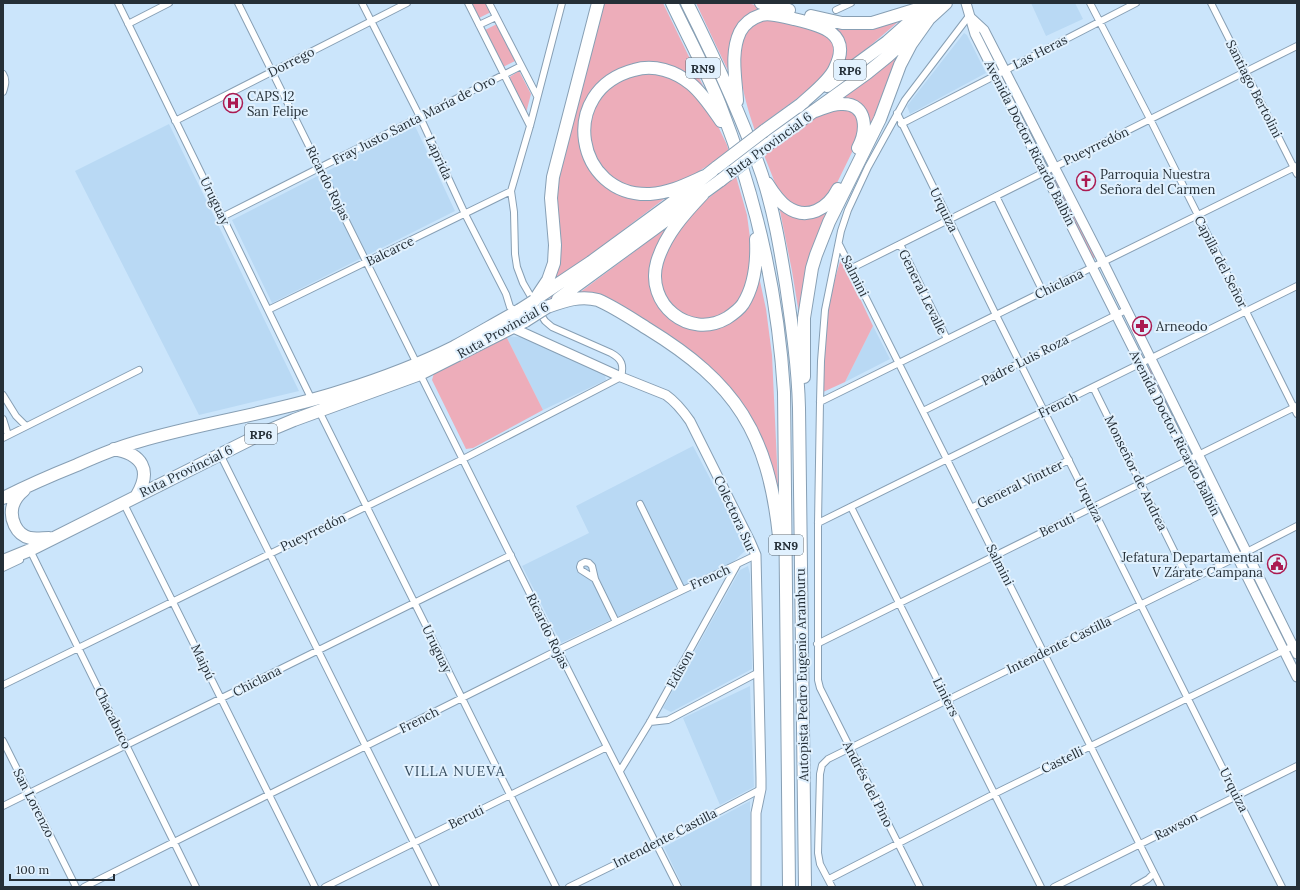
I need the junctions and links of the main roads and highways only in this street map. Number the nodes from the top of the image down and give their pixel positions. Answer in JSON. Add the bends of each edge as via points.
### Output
{"nodes":[{"id":1,"x":598,"y":3,"type":"edge"},
{"id":2,"x":672,"y":3,"type":"edge"},
{"id":3,"x":687,"y":3,"type":"edge"},
{"id":4,"x":761,"y":3,"type":"edge"},
{"id":5,"x":946,"y":3,"type":"edge"},
{"id":6,"x":966,"y":3,"type":"edge"},
{"id":7,"x":930,"y":4,"type":"edge"},
{"id":8,"x":969,"y":16,"type":"junction"},
{"id":9,"x":928,"y":20,"type":"junction"},
{"id":10,"x":798,"y":107,"type":"junction"},
{"id":11,"x":738,"y":110,"type":"junction"},
{"id":12,"x":815,"y":111,"type":"junction"},
{"id":13,"x":731,"y":135,"type":"junction"},
{"id":14,"x":705,"y":176,"type":"junction"},
{"id":15,"x":762,"y":176,"type":"junction"},
{"id":16,"x":703,"y":194,"type":"junction"},
{"id":17,"x":754,"y":206,"type":"junction"},
{"id":18,"x":549,"y":299,"type":"junction"},
{"id":19,"x":521,"y":314,"type":"junction"},
{"id":20,"x":513,"y":328,"type":"junction"},
{"id":21,"x":418,"y":369,"type":"junction"},
{"id":22,"x":799,"y":408,"type":"junction"},
{"id":23,"x":114,"y":449,"type":"junction"},
{"id":24,"x":29,"y":485,"type":"junction"},
{"id":25,"x":137,"y":495,"type":"junction"},
{"id":26,"x":3,"y":498,"type":"edge"},
{"id":27,"x":51,"y":538,"type":"junction"},
{"id":28,"x":3,"y":561,"type":"edge"},
{"id":29,"x":787,"y":621,"type":"junction"},
{"id":30,"x":1296,"y":648,"type":"edge"},
{"id":31,"x":1297,"y":677,"type":"edge"},
{"id":32,"x":756,"y":887,"type":"edge"},
{"id":33,"x":789,"y":887,"type":"edge"},
{"id":34,"x":805,"y":887,"type":"edge"}],
"edges":[{"from":1,"to":18,"type":"highway","via":[[553,177],[551,208],[555,254]]},
{"from":2,"to":13,"type":"highway","name":"Autopista Pedro Eugenio Aramburu","number":"RN9","via":[[711,85]]},
{"from":3,"to":11,"type":"highway","name":"Autopista Pedro Eugenio Aramburu","number":"RN9"},
{"from":4,"to":7,"type":"highway","via":[[829,20],[852,23],[878,21]]},
{"from":5,"to":9,"type":"highway","name":"Ruta Provincial 6","number":"RP6"},
{"from":6,"to":8,"type":"main road","name":"Avenida Doctor Ricardo Balbín"},
{"from":7,"to":10,"type":"highway","name":"Ruta Provincial 6","number":"RP6","via":[[869,56]]},
{"from":8,"to":30,"type":"main road","name":"Avenida Doctor Ricardo Balbín","via":[[984,30]]},
{"from":8,"to":31,"type":"main road","name":"Avenida Doctor Ricardo Balbín","via":[[975,34]]},
{"from":9,"to":12,"type":"highway","name":"Ruta Provincial 6","number":"RP6","via":[[872,69]]},
{"from":9,"to":22,"type":"highway","via":[[900,65],[880,119],[829,222],[816,255],[804,318],[805,372]]},
{"from":10,"to":11,"type":"highway","via":[[833,73],[840,56],[837,40],[830,31],[818,25],[766,14],[749,21],[740,32],[736,43],[734,57]]},
{"from":10,"to":14,"type":"highway","name":"Ruta Provincial 6","number":"RP6","bridge":true},
{"from":11,"to":15,"type":"highway","name":"Autopista Pedro Eugenio Aramburu","number":"RN9"},
{"from":12,"to":15,"type":"highway","via":[[841,103],[854,107],[864,118],[862,142],[831,201],[813,212],[792,210],[779,200]]},
{"from":12,"to":16,"type":"highway","name":"Ruta Provincial 6","number":"RP6","bridge":true},
{"from":13,"to":14,"type":"highway","via":[[696,89],[683,78],[666,70],[638,68],[628,71],[609,81],[594,97],[586,113],[585,138],[592,160],[607,180],[627,191],[650,194],[675,189]]},
{"from":13,"to":17,"type":"highway","name":"Autopista Pedro Eugenio Aramburu","number":"RN9"},
{"from":14,"to":18,"type":"highway","name":"Ruta Provincial 6","number":"RP6","via":[[674,202],[591,262]]},
{"from":15,"to":22,"type":"highway","name":"Autopista Pedro Eugenio Aramburu","number":"RN9","via":[[776,231],[796,349]]},
{"from":16,"to":17,"type":"highway","via":[[671,233],[660,253],[655,271],[656,288],[663,303],[674,315],[694,324],[710,324],[723,320],[738,310],[747,297],[757,252]]},
{"from":16,"to":18,"type":"highway","name":"Ruta Provincial 6","number":"RP6"},
{"from":17,"to":29,"type":"highway","name":"Autopista Pedro Eugenio Aramburu","number":"RN9","via":[[772,288],[782,368]]},
{"from":18,"to":19,"type":"highway","name":"Ruta Provincial 6","number":"RP6","bridge":true},
{"from":18,"to":19,"type":"highway","name":"Ruta Provincial 6","number":"RP6","bridge":true,"via":[[534,300]]},
{"from":18,"to":29,"type":"highway","via":[[593,298],[604,302],[694,360],[734,402],[751,427],[773,493]]},
{"from":19,"to":20,"type":"highway","name":"Ruta Provincial 6","number":"RP6"},
{"from":19,"to":21,"type":"highway","name":"Ruta Provincial 6","number":"RP6","via":[[454,346]]},
{"from":20,"to":21,"type":"highway","name":"Ruta Provincial 6","number":"RP6"},
{"from":20,"to":32,"type":"main road","name":"Colectora Sur","via":[[666,395],[680,407],[690,421],[756,555],[760,788],[756,812]]},
{"from":21,"to":23,"type":"highway","name":"Ruta Provincial 6","number":"RP6","via":[[312,400],[212,422]]},
{"from":21,"to":25,"type":"highway","name":"Ruta Provincial 6","number":"RP6","via":[[263,433]]},
{"from":22,"to":34,"type":"highway","name":"Autopista Pedro Eugenio Aramburu","number":"RN9"},
{"from":23,"to":24,"type":"highway","name":"Ruta Provincial 6","number":"RP6"},
{"from":23,"to":25,"type":"highway","via":[[126,451],[143,466],[144,480]]},
{"from":24,"to":26,"type":"highway","name":"Ruta Provincial 6","number":"RP6"},
{"from":24,"to":27,"type":"highway","via":[[17,496],[13,505],[13,521],[22,535],[30,538]]},
{"from":25,"to":27,"type":"highway","name":"Ruta Provincial 6","number":"RP6"},
{"from":27,"to":28,"type":"highway","name":"Ruta Provincial 6","number":"RP6","via":[[31,552]]},
{"from":29,"to":33,"type":"highway","name":"Autopista Pedro Eugenio Aramburu","number":"RN9"}]}
